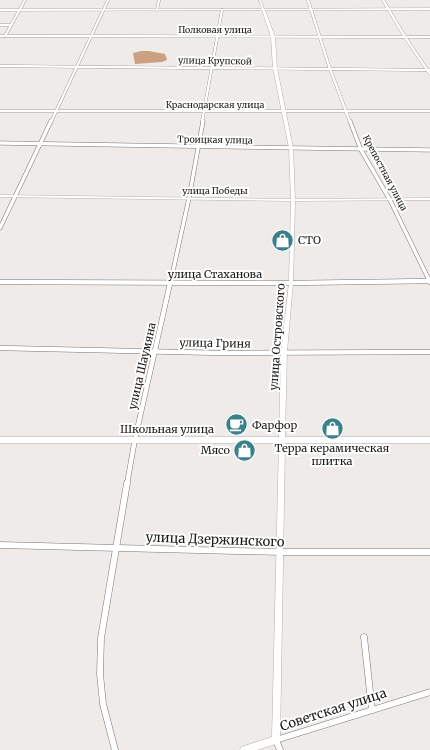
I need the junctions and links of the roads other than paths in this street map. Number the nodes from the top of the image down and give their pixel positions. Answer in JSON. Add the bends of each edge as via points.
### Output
{"nodes":[{"id":1,"x":25,"y":0,"type":"edge"},
{"id":2,"x":108,"y":0,"type":"edge"},
{"id":3,"x":159,"y":0,"type":"edge"},
{"id":4,"x":260,"y":0,"type":"edge"},
{"id":5,"x":308,"y":0,"type":"edge"},
{"id":6,"x":383,"y":0,"type":"edge"},
{"id":7,"x":430,"y":9,"type":"edge"},
{"id":8,"x":0,"y":10,"type":"edge"},
{"id":9,"x":21,"y":10,"type":"junction"},
{"id":10,"x":104,"y":10,"type":"junction"},
{"id":11,"x":157,"y":10,"type":"junction"},
{"id":12,"x":222,"y":10,"type":"junction"},
{"id":13,"x":264,"y":10,"type":"junction"},
{"id":14,"x":312,"y":10,"type":"junction"},
{"id":15,"x":388,"y":10,"type":"junction"},
{"id":16,"x":0,"y":25,"type":"edge"},
{"id":17,"x":12,"y":25,"type":"junction"},
{"id":18,"x":0,"y":36,"type":"edge"},
{"id":19,"x":5,"y":36,"type":"junction"},
{"id":20,"x":92,"y":36,"type":"junction"},
{"id":21,"x":217,"y":36,"type":"junction"},
{"id":22,"x":273,"y":37,"type":"junction"},
{"id":23,"x":319,"y":37,"type":"junction"},
{"id":24,"x":405,"y":37,"type":"junction"},
{"id":25,"x":430,"y":37,"type":"edge"},
{"id":26,"x":0,"y":66,"type":"edge"},
{"id":27,"x":77,"y":66,"type":"junction"},
{"id":28,"x":212,"y":68,"type":"junction"},
{"id":29,"x":275,"y":68,"type":"junction"},
{"id":30,"x":330,"y":69,"type":"junction"},
{"id":31,"x":429,"y":70,"type":"edge"},
{"id":32,"x":430,"y":74,"type":"edge"},
{"id":33,"x":0,"y":111,"type":"edge"},
{"id":34,"x":57,"y":111,"type":"junction"},
{"id":35,"x":430,"y":111,"type":"edge"},
{"id":36,"x":204,"y":112,"type":"junction"},
{"id":37,"x":284,"y":112,"type":"junction"},
{"id":38,"x":345,"y":112,"type":"junction"},
{"id":39,"x":0,"y":143,"type":"edge"},
{"id":40,"x":41,"y":144,"type":"junction"},
{"id":41,"x":197,"y":146,"type":"junction"},
{"id":42,"x":291,"y":148,"type":"junction"},
{"id":43,"x":361,"y":150,"type":"junction"},
{"id":44,"x":430,"y":150,"type":"edge"},
{"id":45,"x":0,"y":196,"type":"edge"},
{"id":46,"x":16,"y":196,"type":"junction"},
{"id":47,"x":189,"y":198,"type":"junction"},
{"id":48,"x":430,"y":199,"type":"edge"},
{"id":49,"x":293,"y":200,"type":"junction"},
{"id":50,"x":390,"y":200,"type":"junction"},
{"id":51,"x":0,"y":228,"type":"edge"},
{"id":52,"x":430,"y":281,"type":"edge"},
{"id":53,"x":0,"y":282,"type":"edge"},
{"id":54,"x":170,"y":283,"type":"junction"},
{"id":55,"x":291,"y":283,"type":"junction"},
{"id":56,"x":0,"y":348,"type":"edge"},
{"id":57,"x":154,"y":351,"type":"junction"},
{"id":58,"x":284,"y":352,"type":"junction"},
{"id":59,"x":430,"y":352,"type":"edge"},
{"id":60,"x":135,"y":439,"type":"junction"},
{"id":61,"x":0,"y":440,"type":"edge"},
{"id":62,"x":282,"y":440,"type":"junction"},
{"id":63,"x":430,"y":440,"type":"edge"},
{"id":64,"x":0,"y":545,"type":"edge"},
{"id":65,"x":117,"y":547,"type":"junction"},
{"id":66,"x":281,"y":552,"type":"junction"},
{"id":67,"x":430,"y":552,"type":"edge"},
{"id":68,"x":364,"y":637,"type":"dead end"},
{"id":69,"x":430,"y":692,"type":"edge"},
{"id":70,"x":372,"y":710,"type":"junction"},
{"id":71,"x":276,"y":740,"type":"junction"},
{"id":72,"x":114,"y":750,"type":"edge"},
{"id":73,"x":244,"y":750,"type":"edge"},
{"id":74,"x":280,"y":750,"type":"edge"}],
"edges":[{"from":1,"to":9,"type":"street"},
{"from":2,"to":10,"type":"street"},
{"from":3,"to":11,"type":"street"},
{"from":4,"to":13,"type":"street","name":"улица Островского"},
{"from":5,"to":14,"type":"street","name":"Крепостная улица"},
{"from":6,"to":15,"type":"street"},
{"from":7,"to":15,"type":"street"},
{"from":8,"to":9,"type":"street"},
{"from":9,"to":10,"type":"street"},
{"from":9,"to":17,"type":"street"},
{"from":10,"to":11,"type":"street"},
{"from":10,"to":20,"type":"street"},
{"from":11,"to":12,"type":"street"},
{"from":12,"to":13,"type":"street"},
{"from":12,"to":21,"type":"street","name":"улица Шаумяна"},
{"from":13,"to":14,"type":"street"},
{"from":13,"to":22,"type":"street","name":"улица Островского"},
{"from":14,"to":15,"type":"street"},
{"from":14,"to":23,"type":"street","name":"Крепостная улица"},
{"from":15,"to":24,"type":"street"},
{"from":16,"to":17,"type":"street"},
{"from":17,"to":19,"type":"street"},
{"from":18,"to":19,"type":"street","name":"Полковая улица"},
{"from":19,"to":20,"type":"street","name":"Полковая улица"},
{"from":20,"to":21,"type":"street","name":"Полковая улица"},
{"from":20,"to":27,"type":"street"},
{"from":21,"to":22,"type":"street","name":"Полковая улица"},
{"from":21,"to":28,"type":"street","name":"улица Шаумяна"},
{"from":22,"to":23,"type":"street","name":"Полковая улица"},
{"from":22,"to":29,"type":"street","name":"улица Островского"},
{"from":23,"to":24,"type":"street","name":"Полковая улица"},
{"from":23,"to":30,"type":"street","name":"Крепостная улица"},
{"from":24,"to":25,"type":"street","name":"Полковая улица"},
{"from":24,"to":31,"type":"street"},
{"from":26,"to":27,"type":"street","name":"улица Крупской"},
{"from":27,"to":28,"type":"street","name":"улица Крупской"},
{"from":27,"to":34,"type":"street"},
{"from":28,"to":29,"type":"street","name":"улица Крупской"},
{"from":28,"to":36,"type":"street","name":"улица Шаумяна"},
{"from":29,"to":30,"type":"street","name":"улица Крупской"},
{"from":29,"to":37,"type":"street","name":"улица Островского"},
{"from":30,"to":31,"type":"street","name":"улица Крупской"},
{"from":30,"to":38,"type":"street","name":"Крепостная улица"},
{"from":31,"to":32,"type":"street"},
{"from":33,"to":34,"type":"street","name":"Краснодарская улица"},
{"from":34,"to":36,"type":"street","name":"Краснодарская улица"},
{"from":34,"to":40,"type":"street"},
{"from":35,"to":38,"type":"street","name":"Краснодарская улица"},
{"from":36,"to":37,"type":"street","name":"Краснодарская улица"},
{"from":36,"to":41,"type":"street","name":"улица Шаумяна"},
{"from":37,"to":38,"type":"street","name":"Краснодарская улица"},
{"from":37,"to":42,"type":"street","name":"улица Островского"},
{"from":38,"to":43,"type":"street","name":"Крепостная улица"},
{"from":39,"to":40,"type":"street","name":"Троицкая улица"},
{"from":40,"to":41,"type":"street","name":"Троицкая улица"},
{"from":40,"to":46,"type":"street"},
{"from":41,"to":42,"type":"street","name":"Троицкая улица"},
{"from":41,"to":47,"type":"street","name":"улица Шаумяна"},
{"from":42,"to":43,"type":"street","name":"Троицкая улица"},
{"from":42,"to":49,"type":"street","name":"улица Островского"},
{"from":43,"to":44,"type":"street","name":"Троицкая улица"},
{"from":43,"to":50,"type":"street","name":"Крепостная улица"},
{"from":45,"to":46,"type":"street","name":"улица Победы"},
{"from":46,"to":47,"type":"street","name":"улица Победы"},
{"from":46,"to":51,"type":"street"},
{"from":47,"to":49,"type":"street","name":"улица Победы"},
{"from":47,"to":54,"type":"street","name":"улица Шаумяна"},
{"from":48,"to":50,"type":"street","name":"улица Победы"},
{"from":49,"to":50,"type":"street","name":"улица Победы"},
{"from":49,"to":55,"type":"street","name":"улица Островского"},
{"from":50,"to":52,"type":"street","name":"Крепостная улица"},
{"from":52,"to":55,"type":"street","name":"улица Стаханова"},
{"from":53,"to":54,"type":"street","name":"улица Стаханова"},
{"from":54,"to":55,"type":"street","name":"улица Стаханова"},
{"from":54,"to":57,"type":"street","name":"улица Шаумяна"},
{"from":55,"to":58,"type":"street","name":"улица Островского"},
{"from":56,"to":57,"type":"street","name":"улица Гриня"},
{"from":57,"to":58,"type":"street","name":"улица Гриня"},
{"from":57,"to":60,"type":"street","name":"улица Шаумяна"},
{"from":58,"to":59,"type":"street","name":"улица Гриня"},
{"from":58,"to":62,"type":"street","name":"улица Островского"},
{"from":60,"to":61,"type":"street","name":"Школьная улица"},
{"from":60,"to":62,"type":"street","name":"Школьная улица"},
{"from":60,"to":65,"type":"street","name":"улица Шаумяна"},
{"from":62,"to":63,"type":"street","name":"Школьная улица"},
{"from":62,"to":66,"type":"street","name":"улица Островского"},
{"from":64,"to":65,"type":"street","name":"улица Дзержинского"},
{"from":65,"to":66,"type":"street","name":"улица Дзержинского"},
{"from":65,"to":72,"type":"street","name":"улица Шаумяна","via":[[101,638],[100,674],[103,704]]},
{"from":66,"to":67,"type":"street","name":"улица Дзержинского"},
{"from":66,"to":71,"type":"street","name":"улица Островского"},
{"from":68,"to":70,"type":"street"},
{"from":69,"to":70,"type":"street","name":"Советская улица"},
{"from":70,"to":71,"type":"street","name":"Советская улица"},
{"from":71,"to":73,"type":"street","name":"Советская улица"},
{"from":71,"to":74,"type":"street","name":"улица Островского"}]}
